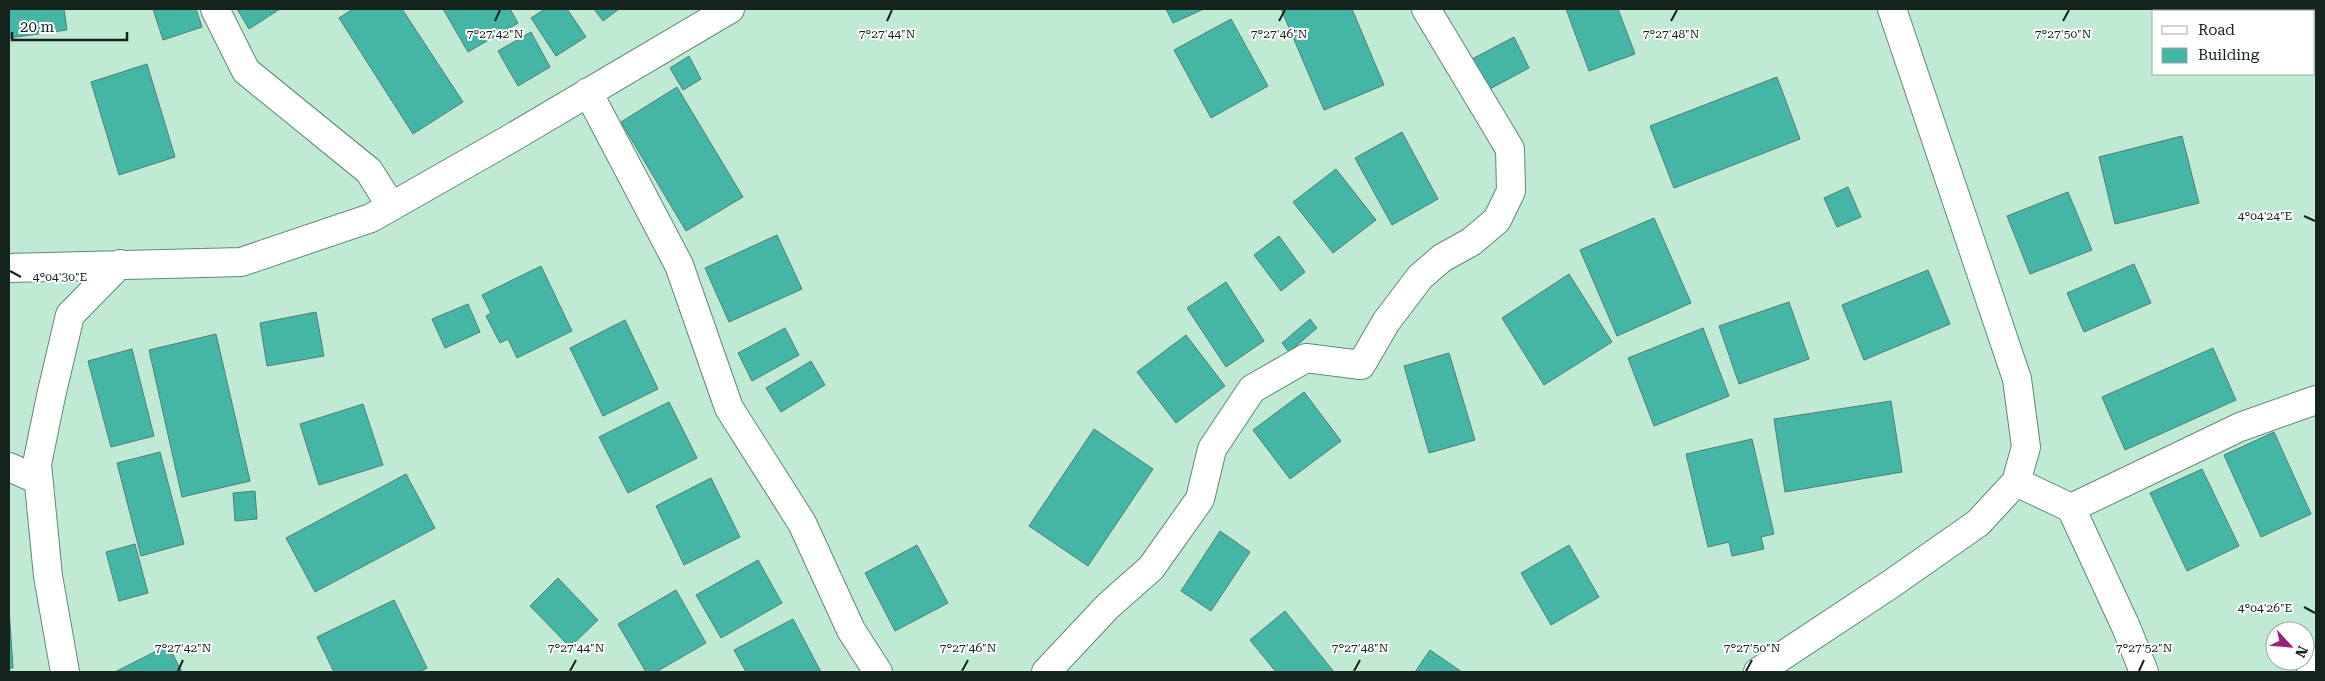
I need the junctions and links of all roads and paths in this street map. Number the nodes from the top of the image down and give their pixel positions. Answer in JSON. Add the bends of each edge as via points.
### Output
{"nodes":[{"id":1,"x":215,"y":9,"type":"edge"},
{"id":2,"x":730,"y":9,"type":"edge"},
{"id":3,"x":1426,"y":9,"type":"edge"},
{"id":4,"x":1892,"y":9,"type":"edge"},
{"id":5,"x":588,"y":92,"type":"junction"},
{"id":6,"x":391,"y":206,"type":"junction"},
{"id":7,"x":120,"y":264,"type":"junction"},
{"id":8,"x":9,"y":268,"type":"edge"},
{"id":9,"x":2316,"y":400,"type":"edge"},
{"id":10,"x":36,"y":464,"type":"junction"},
{"id":11,"x":9,"y":467,"type":"edge"},
{"id":12,"x":2016,"y":482,"type":"junction"},
{"id":13,"x":2071,"y":508,"type":"junction"},
{"id":14,"x":2316,"y":661,"type":"edge"},
{"id":15,"x":65,"y":672,"type":"edge"},
{"id":16,"x":878,"y":672,"type":"edge"},
{"id":17,"x":1046,"y":672,"type":"edge"},
{"id":18,"x":1758,"y":672,"type":"edge"},
{"id":19,"x":2144,"y":672,"type":"edge"},
{"id":20,"x":2311,"y":672,"type":"edge"}],
"edges":[{"from":1,"to":6,"type":"street","via":[[246,71],[369,171]]},
{"from":2,"to":5,"type":"street"},
{"from":3,"to":17,"type":"street","via":[[1510,149],[1511,191],[1497,220],[1471,242],[1442,258],[1420,278],[1386,322],[1361,365],[1306,358],[1252,390],[1212,449],[1200,499],[1151,568],[1108,606]]},
{"from":4,"to":12,"type":"street","via":[[2017,378],[2026,447]]},
{"from":5,"to":6,"type":"street"},
{"from":5,"to":16,"type":"street","via":[[679,265],[729,408],[802,523],[851,630]]},
{"from":6,"to":7,"type":"street","via":[[371,218],[241,262]]},
{"from":7,"to":8,"type":"street"},
{"from":7,"to":10,"type":"street","via":[[70,315]]},
{"from":9,"to":13,"type":"street","via":[[2240,428]]},
{"from":10,"to":11,"type":"street","via":[[36,479]]},
{"from":10,"to":15,"type":"street","via":[[48,576]]},
{"from":12,"to":13,"type":"street"},
{"from":12,"to":18,"type":"street","via":[[1978,523]]},
{"from":13,"to":19,"type":"street"},
{"from":14,"to":20,"type":"street"}]}
